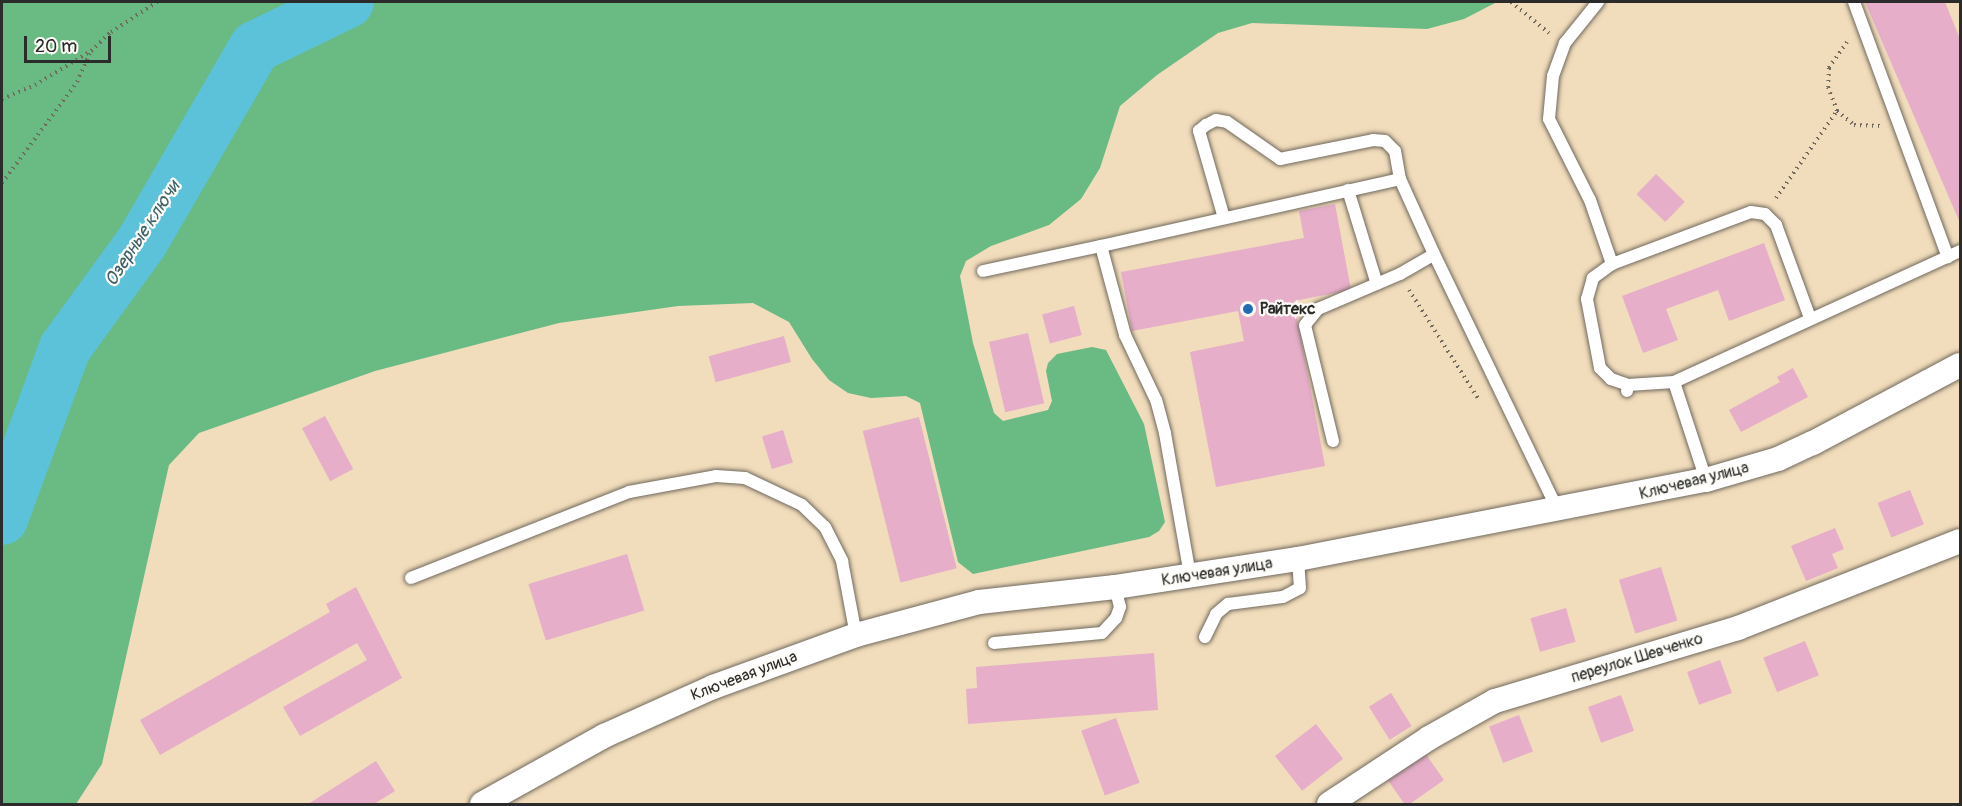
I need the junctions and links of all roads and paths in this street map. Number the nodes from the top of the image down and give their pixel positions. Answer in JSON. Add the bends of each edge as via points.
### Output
{"nodes":[{"id":1,"x":157,"y":2,"type":"edge"},
{"id":2,"x":1511,"y":2,"type":"edge"},
{"id":3,"x":1598,"y":2,"type":"edge"},
{"id":4,"x":1854,"y":2,"type":"edge"},
{"id":5,"x":1864,"y":29,"type":"junction"},
{"id":6,"x":1565,"y":43,"type":"junction"},
{"id":7,"x":91,"y":51,"type":"junction"},
{"id":8,"x":2,"y":99,"type":"edge"},
{"id":9,"x":1838,"y":111,"type":"junction"},
{"id":10,"x":1900,"y":123,"type":"junction"},
{"id":11,"x":1400,"y":179,"type":"junction"},
{"id":12,"x":2,"y":183,"type":"edge"},
{"id":13,"x":1348,"y":190,"type":"junction"},
{"id":14,"x":1765,"y":214,"type":"junction"},
{"id":15,"x":1224,"y":218,"type":"junction"},
{"id":16,"x":1101,"y":246,"type":"junction"},
{"id":17,"x":1960,"y":250,"type":"edge"},
{"id":18,"x":1434,"y":254,"type":"junction"},
{"id":19,"x":1948,"y":257,"type":"junction"},
{"id":20,"x":1612,"y":264,"type":"junction"},
{"id":21,"x":983,"y":271,"type":"dead end"},
{"id":22,"x":1400,"y":274,"type":"junction"},
{"id":23,"x":1377,"y":284,"type":"junction"},
{"id":24,"x":1810,"y":318,"type":"junction"},
{"id":25,"x":1960,"y":365,"type":"edge"},
{"id":26,"x":1674,"y":382,"type":"junction"},
{"id":27,"x":1485,"y":409,"type":"dead end"},
{"id":28,"x":1333,"y":441,"type":"dead end"},
{"id":29,"x":1706,"y":480,"type":"junction"},
{"id":30,"x":1557,"y":509,"type":"junction"},
{"id":31,"x":1960,"y":541,"type":"edge"},
{"id":32,"x":1298,"y":559,"type":"junction"},
{"id":33,"x":1190,"y":575,"type":"junction"},
{"id":34,"x":411,"y":578,"type":"dead end"},
{"id":35,"x":1115,"y":587,"type":"junction"},
{"id":36,"x":856,"y":634,"type":"junction"},
{"id":37,"x":1205,"y":637,"type":"dead end"},
{"id":38,"x":994,"y":643,"type":"dead end"},
{"id":39,"x":482,"y":804,"type":"edge"},
{"id":40,"x":1329,"y":804,"type":"edge"}],
"edges":[{"from":1,"to":7,"type":"path","via":[[111,32]]},
{"from":2,"to":6,"type":"path"},
{"from":3,"to":6,"type":"lane"},
{"from":4,"to":5,"type":"lane"},
{"from":5,"to":9,"type":"path","via":[[1843,45],[1829,68],[1828,87]]},
{"from":5,"to":10,"type":"lane"},
{"from":6,"to":20,"type":"lane","via":[[1553,76],[1549,119],[1590,200]]},
{"from":7,"to":8,"type":"path","via":[[35,85]]},
{"from":7,"to":12,"type":"path","via":[[77,82]]},
{"from":9,"to":10,"type":"path","via":[[1854,125],[1870,128]]},
{"from":9,"to":14,"type":"path"},
{"from":10,"to":19,"type":"lane"},
{"from":11,"to":13,"type":"lane"},
{"from":11,"to":15,"type":"lane","via":[[1395,151],[1385,141],[1372,140],[1280,159],[1227,122],[1216,120],[1199,131]]},
{"from":11,"to":18,"type":"lane"},
{"from":13,"to":15,"type":"lane"},
{"from":13,"to":23,"type":"lane"},
{"from":14,"to":20,"type":"lane","via":[[1751,212]]},
{"from":14,"to":24,"type":"lane","via":[[1776,225]]},
{"from":15,"to":16,"type":"lane"},
{"from":16,"to":21,"type":"lane"},
{"from":16,"to":33,"type":"lane","via":[[1125,335],[1156,400],[1165,433]]},
{"from":17,"to":19,"type":"lane"},
{"from":18,"to":22,"type":"lane"},
{"from":18,"to":30,"type":"lane"},
{"from":19,"to":24,"type":"lane"},
{"from":20,"to":26,"type":"lane","via":[[1593,278],[1587,299],[1600,368],[1611,380],[1628,388]]},
{"from":22,"to":23,"type":"lane"},
{"from":22,"to":27,"type":"path"},
{"from":23,"to":28,"type":"lane","via":[[1318,309],[1305,325]]},
{"from":24,"to":26,"type":"lane"},
{"from":25,"to":29,"type":"street","name":"Ключевая улица","via":[[1804,447]]},
{"from":26,"to":29,"type":"lane"},
{"from":29,"to":30,"type":"street","name":"Ключевая улица"},
{"from":30,"to":32,"type":"street","name":"Ключевая улица"},
{"from":31,"to":40,"type":"street","name":"переулок Шевченко","via":[[1738,628],[1495,701],[1429,738]]},
{"from":32,"to":33,"type":"street","name":"Ключевая улица"},
{"from":32,"to":37,"type":"lane","via":[[1300,588],[1283,597],[1228,604],[1216,614]]},
{"from":33,"to":35,"type":"street","name":"Ключевая улица"},
{"from":34,"to":36,"type":"lane","via":[[629,492],[716,476],[745,478],[802,505],[825,526],[842,561]]},
{"from":35,"to":36,"type":"street","name":"Ключевая улица","via":[[979,602]]},
{"from":35,"to":38,"type":"lane","via":[[1120,607],[1102,633]]},
{"from":36,"to":39,"type":"street","name":"Ключевая улица","via":[[713,687],[604,736]]}]}
